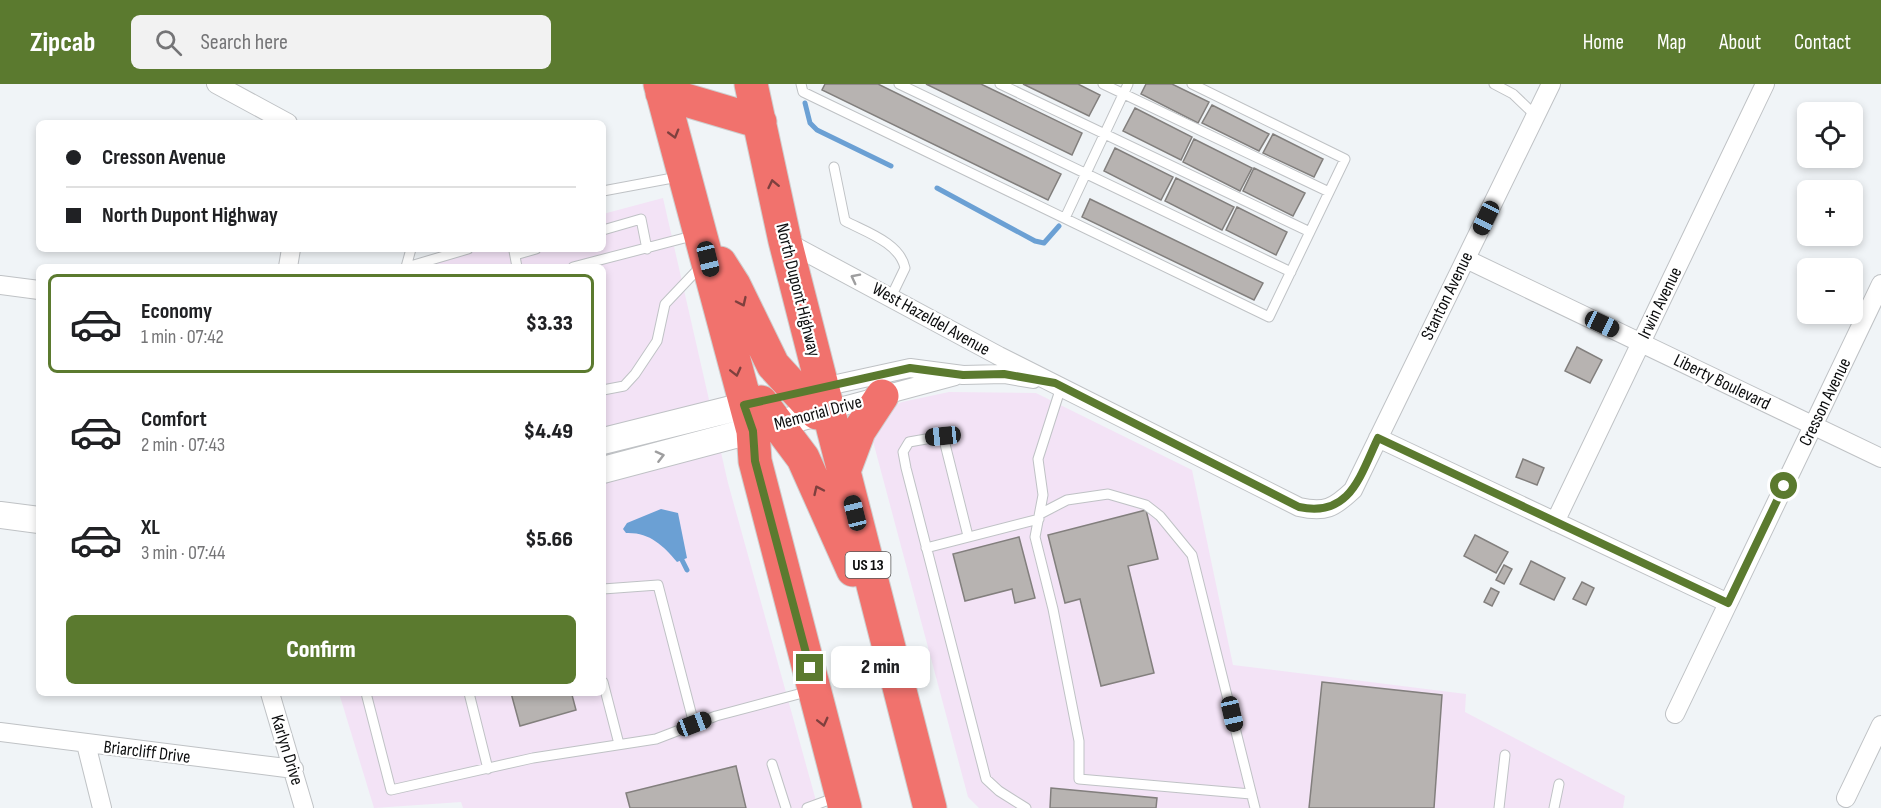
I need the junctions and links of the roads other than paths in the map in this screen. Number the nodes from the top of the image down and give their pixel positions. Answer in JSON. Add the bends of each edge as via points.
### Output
{"nodes":[{"id":1,"x":216,"y":84,"type":"edge"},
{"id":2,"x":751,"y":84,"type":"edge"},
{"id":3,"x":801,"y":84,"type":"edge"},
{"id":4,"x":898,"y":84,"type":"edge"},
{"id":5,"x":1000,"y":84,"type":"edge"},
{"id":6,"x":1103,"y":84,"type":"edge"},
{"id":7,"x":1128,"y":84,"type":"edge"},
{"id":8,"x":1192,"y":84,"type":"edge"},
{"id":9,"x":1494,"y":84,"type":"edge"},
{"id":10,"x":1551,"y":84,"type":"edge"},
{"id":11,"x":1765,"y":84,"type":"edge"},
{"id":12,"x":656,"y":87,"type":"edge"},
{"id":13,"x":1123,"y":94,"type":"junction"},
{"id":14,"x":1536,"y":116,"type":"junction"},
{"id":15,"x":282,"y":120,"type":"edge"},
{"id":16,"x":760,"y":122,"type":"junction"},
{"id":17,"x":1104,"y":134,"type":"junction"},
{"id":18,"x":834,"y":167,"type":"dead end"},
{"id":19,"x":1086,"y":174,"type":"junction"},
{"id":20,"x":686,"y":175,"type":"junction"},
{"id":21,"x":606,"y":190,"type":"edge"},
{"id":22,"x":1329,"y":192,"type":"junction"},
{"id":23,"x":1065,"y":218,"type":"junction"},
{"id":24,"x":606,"y":229,"type":"edge"},
{"id":25,"x":1310,"y":232,"type":"junction"},
{"id":26,"x":785,"y":241,"type":"junction"},
{"id":27,"x":705,"y":246,"type":"junction"},
{"id":28,"x":646,"y":249,"type":"junction"},
{"id":29,"x":458,"y":252,"type":"edge"},
{"id":30,"x":1466,"y":259,"type":"junction"},
{"id":31,"x":416,"y":264,"type":"edge"},
{"id":32,"x":585,"y":264,"type":"edge"},
{"id":33,"x":1291,"y":272,"type":"junction"},
{"id":34,"x":1881,"y":284,"type":"edge"},
{"id":35,"x":0,"y":285,"type":"edge"},
{"id":36,"x":36,"y":290,"type":"edge"},
{"id":37,"x":891,"y":297,"type":"junction"},
{"id":38,"x":1641,"y":342,"type":"junction"},
{"id":39,"x":963,"y":375,"type":"junction"},
{"id":40,"x":1058,"y":385,"type":"junction"},
{"id":41,"x":606,"y":389,"type":"edge"},
{"id":42,"x":882,"y":396,"type":"junction"},
{"id":43,"x":817,"y":401,"type":"junction"},
{"id":44,"x":759,"y":415,"type":"junction"},
{"id":45,"x":1812,"y":427,"type":"junction"},
{"id":46,"x":1378,"y":438,"type":"junction"},
{"id":47,"x":606,"y":440,"type":"edge"},
{"id":48,"x":1881,"y":458,"type":"edge"},
{"id":49,"x":606,"y":469,"type":"edge"},
{"id":50,"x":844,"y":471,"type":"junction"},
{"id":51,"x":0,"y":498,"type":"edge"},
{"id":52,"x":36,"y":503,"type":"edge"},
{"id":53,"x":1338,"y":504,"type":"joint"},
{"id":54,"x":0,"y":515,"type":"edge"},
{"id":55,"x":1040,"y":516,"type":"junction"},
{"id":56,"x":36,"y":520,"type":"edge"},
{"id":57,"x":1555,"y":522,"type":"junction"},
{"id":58,"x":968,"y":536,"type":"junction"},
{"id":59,"x":926,"y":548,"type":"junction"},
{"id":60,"x":606,"y":589,"type":"edge"},
{"id":61,"x":1728,"y":603,"type":"junction"},
{"id":62,"x":892,"y":659,"type":"junction"},
{"id":63,"x":815,"y":689,"type":"junction"},
{"id":64,"x":606,"y":694,"type":"edge"},
{"id":65,"x":271,"y":696,"type":"edge"},
{"id":66,"x":367,"y":696,"type":"edge"},
{"id":67,"x":470,"y":696,"type":"edge"},
{"id":68,"x":1675,"y":714,"type":"dead end"},
{"id":69,"x":908,"y":720,"type":"junction"},
{"id":70,"x":694,"y":724,"type":"junction"},
{"id":71,"x":1881,"y":725,"type":"edge"},
{"id":72,"x":0,"y":732,"type":"edge"},
{"id":73,"x":86,"y":744,"type":"junction"},
{"id":74,"x":619,"y":744,"type":"junction"},
{"id":75,"x":1505,"y":754,"type":"dead end"},
{"id":76,"x":772,"y":764,"type":"dead end"},
{"id":77,"x":294,"y":769,"type":"junction"},
{"id":78,"x":488,"y":769,"type":"junction"},
{"id":79,"x":1559,"y":784,"type":"dead end"},
{"id":80,"x":1251,"y":794,"type":"junction"},
{"id":81,"x":1846,"y":798,"type":"dead end"},
{"id":82,"x":844,"y":802,"type":"edge"},
{"id":83,"x":102,"y":808,"type":"edge"},
{"id":84,"x":304,"y":808,"type":"edge"},
{"id":85,"x":786,"y":808,"type":"edge"},
{"id":86,"x":807,"y":808,"type":"edge"},
{"id":87,"x":930,"y":808,"type":"edge"},
{"id":88,"x":953,"y":808,"type":"edge"},
{"id":89,"x":1026,"y":808,"type":"edge"},
{"id":90,"x":1255,"y":808,"type":"edge"},
{"id":91,"x":1499,"y":808,"type":"edge"},
{"id":92,"x":1554,"y":808,"type":"edge"}],
"edges":[{"from":1,"to":15,"type":"street"},
{"from":2,"to":16,"type":"highway","name":"North Dupont Highway","number":"US 13"},
{"from":3,"to":23,"type":"lane","via":[[803,92]]},
{"from":4,"to":19,"type":"lane"},
{"from":5,"to":17,"type":"lane"},
{"from":6,"to":13,"type":"lane"},
{"from":7,"to":13,"type":"lane"},
{"from":8,"to":22,"type":"lane","via":[[1345,159]]},
{"from":9,"to":14,"type":"lane","via":[[1513,94]]},
{"from":10,"to":14,"type":"street","name":"Stanton Avenue"},
{"from":11,"to":38,"type":"street","name":"Irwin Avenue"},
{"from":12,"to":16,"type":"highway"},
{"from":12,"to":20,"type":"highway","one_way":true},
{"from":13,"to":17,"type":"lane"},
{"from":13,"to":22,"type":"lane"},
{"from":14,"to":30,"type":"street","name":"Stanton Avenue"},
{"from":26,"to":16,"type":"highway","name":"North Dupont Highway","number":"US 13","one_way":true},
{"from":17,"to":19,"type":"lane"},
{"from":17,"to":25,"type":"lane"},
{"from":18,"to":37,"type":"lane","via":[[845,221],[903,256],[905,268]]},
{"from":19,"to":23,"type":"lane"},
{"from":19,"to":33,"type":"lane"},
{"from":20,"to":21,"type":"lane"},
{"from":20,"to":27,"type":"highway"},
{"from":22,"to":25,"type":"lane"},
{"from":23,"to":33,"type":"lane","via":[[1269,317]]},
{"from":24,"to":28,"type":"lane","via":[[641,219]]},
{"from":25,"to":33,"type":"lane"},
{"from":37,"to":26,"type":"street","name":"West Hazeldel Avenue","one_way":true},
{"from":26,"to":43,"type":"highway","name":"North Dupont Highway","number":"US 13"},
{"from":27,"to":28,"type":"lane"},
{"from":27,"to":41,"type":"lane","via":[[665,304],[657,341],[635,374],[624,386]]},
{"from":27,"to":43,"type":"highway","one_way":true,"via":[[734,285],[773,366]]},
{"from":27,"to":44,"type":"highway","one_way":true},
{"from":28,"to":32,"type":"lane"},
{"from":29,"to":31,"type":"lane"},
{"from":30,"to":38,"type":"street","name":"Liberty Boulevard"},
{"from":30,"to":46,"type":"street","name":"Stanton Avenue"},
{"from":34,"to":45,"type":"street","name":"Cresson Avenue"},
{"from":35,"to":36,"type":"street"},
{"from":37,"to":40,"type":"street","name":"West Hazeldel Avenue"},
{"from":38,"to":45,"type":"street","name":"Liberty Boulevard"},
{"from":38,"to":57,"type":"street","name":"Irwin Avenue"},
{"from":39,"to":40,"type":"street","name":"Memorial Drive","via":[[1004,374]]},
{"from":39,"to":42,"type":"street","name":"Memorial Drive"},
{"from":39,"to":43,"type":"street","name":"Memorial Drive","via":[[910,368]]},
{"from":40,"to":53,"type":"street","name":"West Hazeldel Avenue","via":[[1299,507],[1317,511]]},
{"from":40,"to":55,"type":"lane","via":[[1038,459],[1043,495]]},
{"from":42,"to":43,"type":"street","name":"Memorial Drive"},
{"from":42,"to":50,"type":"highway","via":[[859,431]]},
{"from":43,"to":44,"type":"street","name":"Memorial Drive"},
{"from":43,"to":50,"type":"highway","name":"North Dupont Highway","number":"US 13"},
{"from":44,"to":47,"type":"street","name":"Memorial Drive"},
{"from":49,"to":44,"type":"street","name":"Memorial Drive","one_way":true},
{"from":62,"to":44,"type":"highway","one_way":true,"via":[[803,458]]},
{"from":44,"to":63,"type":"highway","via":[[755,461]]},
{"from":45,"to":48,"type":"street","name":"Liberty Boulevard"},
{"from":45,"to":61,"type":"street","name":"Cresson Avenue"},
{"from":46,"to":53,"type":"street","name":"Stanton Avenue","via":[[1353,490]]},
{"from":46,"to":57,"type":"street"},
{"from":50,"to":62,"type":"highway","name":"North Dupont Highway","number":"US 13"},
{"from":51,"to":52,"type":"street"},
{"from":54,"to":56,"type":"street"},
{"from":55,"to":58,"type":"lane"},
{"from":55,"to":80,"type":"lane","via":[[1067,500],[1108,494],[1146,505],[1192,555]]},
{"from":55,"to":80,"type":"lane","via":[[1035,537],[1079,741],[1079,779]]},
{"from":57,"to":61,"type":"street"},
{"from":58,"to":59,"type":"lane"},
{"from":58,"to":59,"type":"lane","via":[[943,436],[909,442],[903,452]]},
{"from":59,"to":89,"type":"lane","via":[[986,779]]},
{"from":60,"to":70,"type":"lane","via":[[658,585]]},
{"from":61,"to":68,"type":"street","name":"Cresson Avenue"},
{"from":62,"to":69,"type":"highway","name":"North Dupont Highway","number":"US 13"},
{"from":63,"to":70,"type":"lane"},
{"from":63,"to":82,"type":"highway","one_way":true},
{"from":64,"to":74,"type":"lane"},
{"from":65,"to":77,"type":"street","name":"Karlyn Drive"},
{"from":66,"to":78,"type":"lane","via":[[392,790]]},
{"from":67,"to":78,"type":"lane"},
{"from":69,"to":87,"type":"highway","name":"North Dupont Highway","number":"US 13"},
{"from":69,"to":88,"type":"highway"},
{"from":70,"to":74,"type":"lane","via":[[656,739]]},
{"from":71,"to":81,"type":"street"},
{"from":72,"to":73,"type":"street","name":"Briarcliff Drive"},
{"from":73,"to":77,"type":"street","name":"Briarcliff Drive"},
{"from":73,"to":83,"type":"street"},
{"from":74,"to":78,"type":"lane"},
{"from":75,"to":91,"type":"lane"},
{"from":76,"to":85,"type":"lane"},
{"from":77,"to":84,"type":"street","name":"Karlyn Drive"},
{"from":79,"to":92,"type":"lane"},
{"from":80,"to":90,"type":"lane"},
{"from":82,"to":86,"type":"lane"}]}
